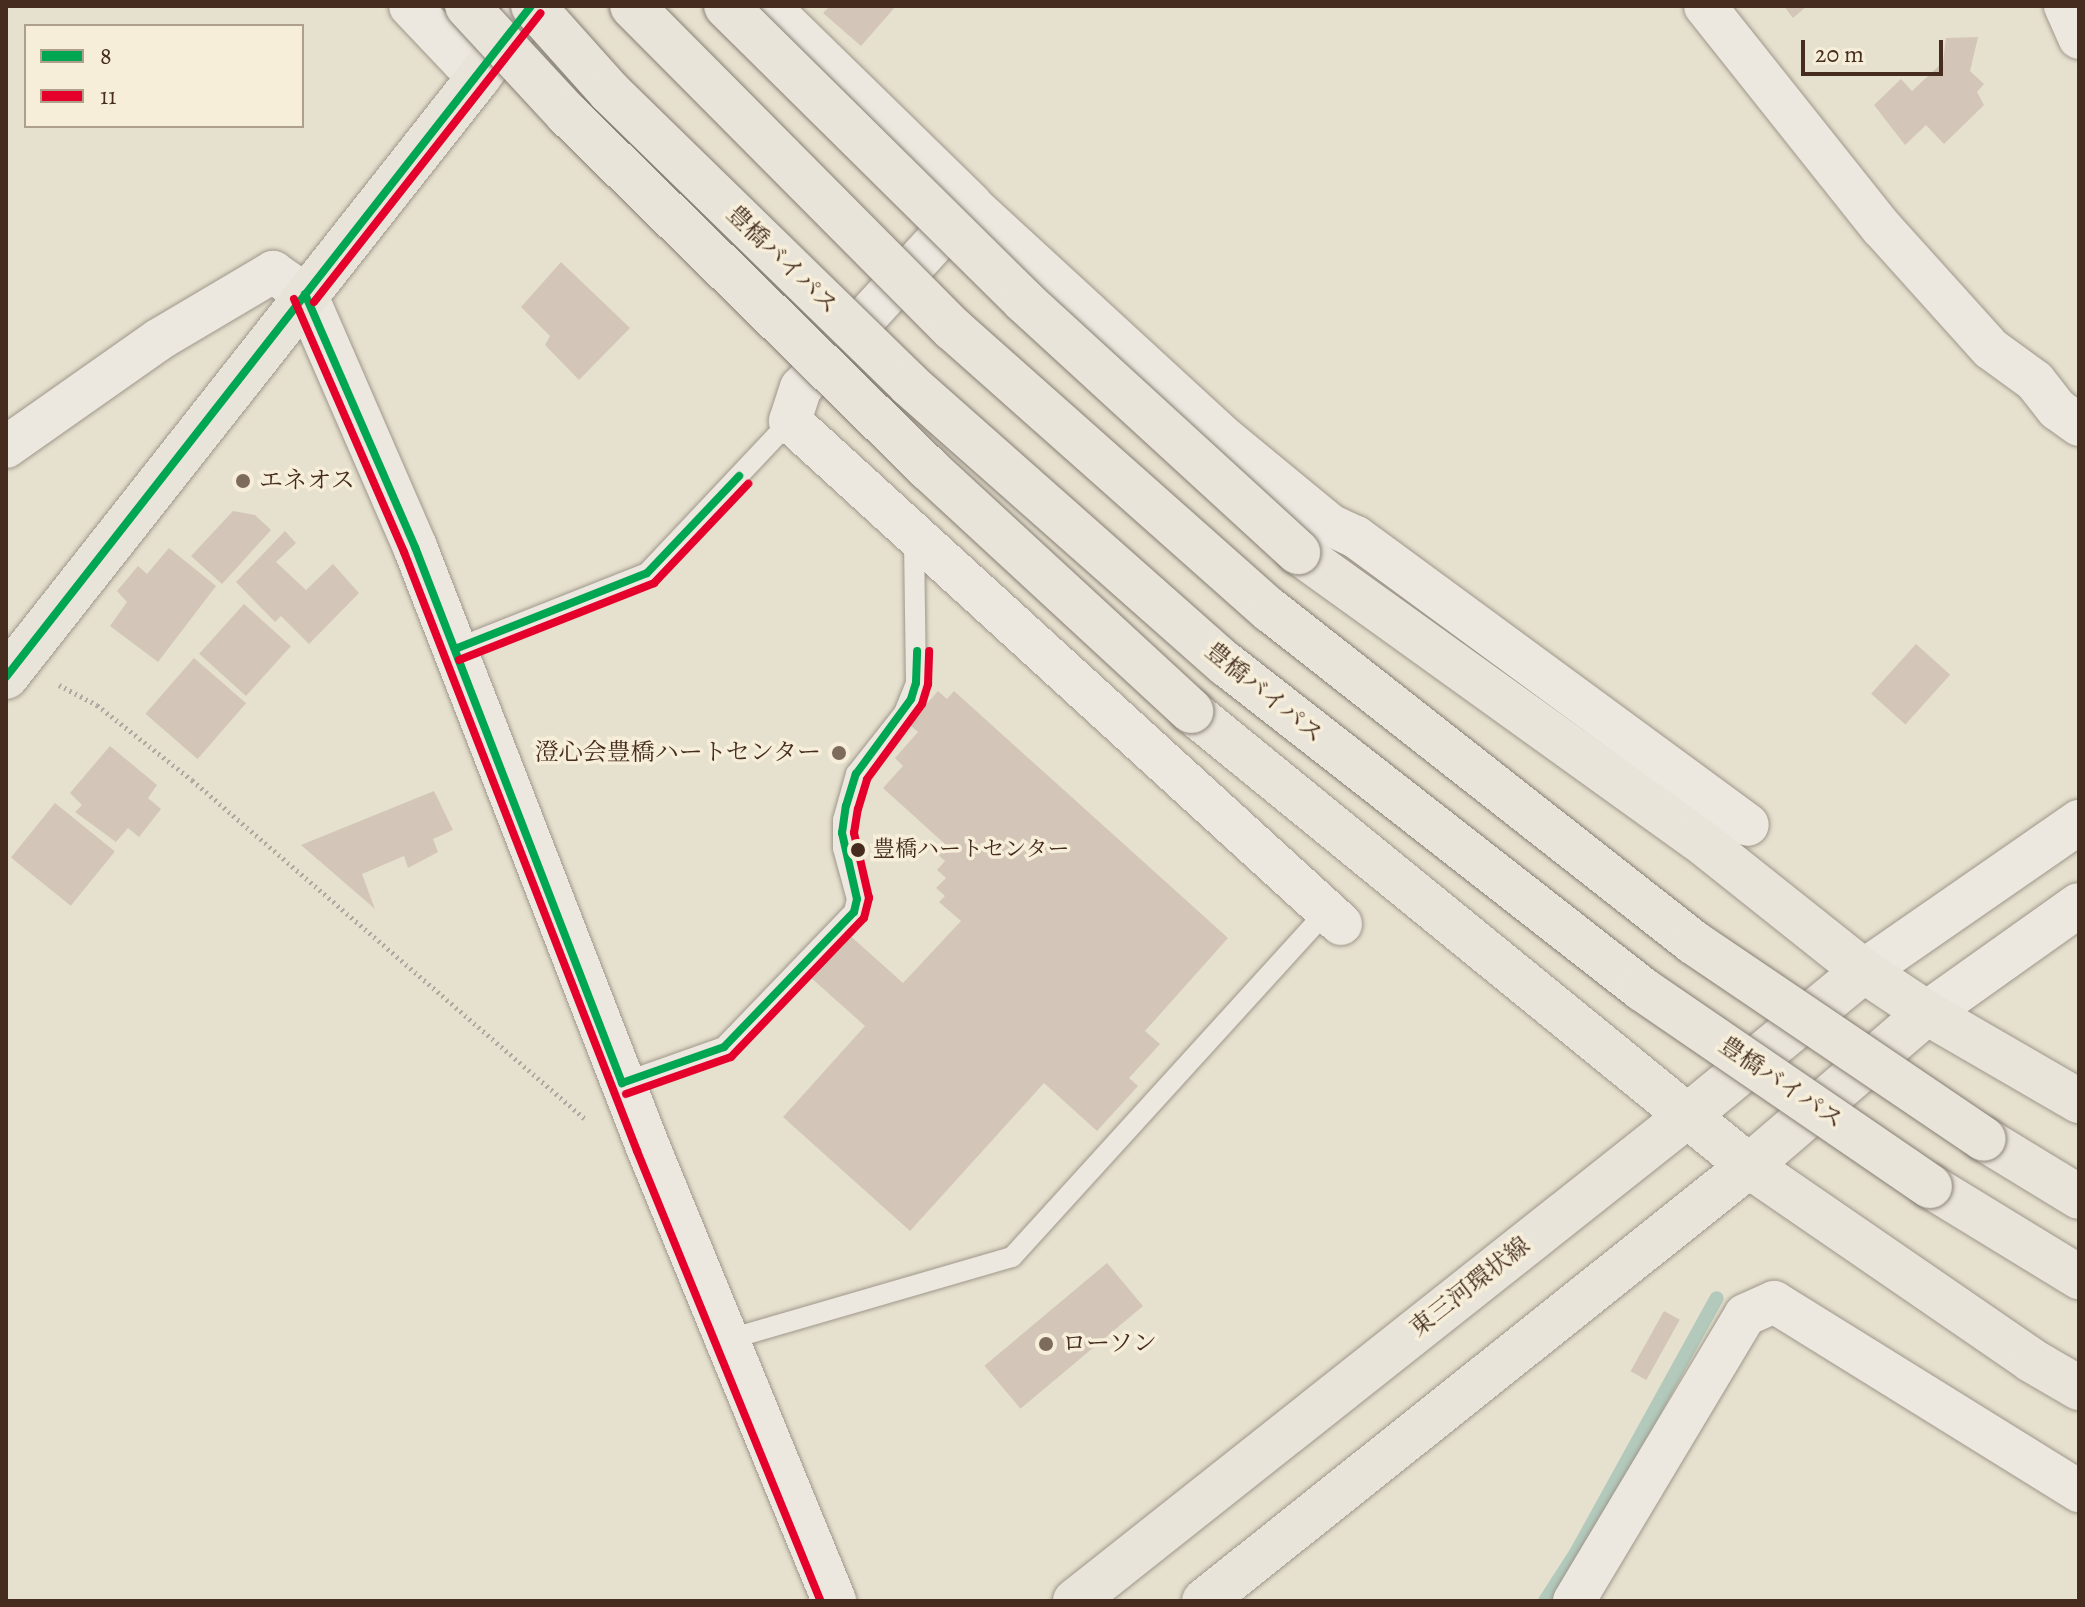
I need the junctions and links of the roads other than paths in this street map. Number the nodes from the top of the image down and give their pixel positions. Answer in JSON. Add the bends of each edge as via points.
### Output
{"nodes":[{"id":1,"x":410,"y":6,"type":"edge"},
{"id":2,"x":467,"y":6,"type":"edge"},
{"id":3,"x":532,"y":6,"type":"edge"},
{"id":4,"x":632,"y":6,"type":"edge"},
{"id":5,"x":726,"y":6,"type":"edge"},
{"id":6,"x":767,"y":6,"type":"edge"},
{"id":7,"x":1705,"y":6,"type":"edge"},
{"id":8,"x":2065,"y":6,"type":"edge"},
{"id":9,"x":2079,"y":38,"type":"edge"},
{"id":10,"x":478,"y":78,"type":"junction"},
{"id":11,"x":970,"y":204,"type":"junction"},
{"id":12,"x":305,"y":294,"type":"junction"},
{"id":13,"x":790,"y":421,"type":"junction"},
{"id":14,"x":2079,"y":425,"type":"edge"},
{"id":15,"x":6,"y":447,"type":"edge"},
{"id":16,"x":914,"y":534,"type":"junction"},
{"id":17,"x":455,"y":649,"type":"junction"},
{"id":18,"x":6,"y":676,"type":"edge"},
{"id":19,"x":2079,"y":822,"type":"edge"},
{"id":20,"x":1748,"y":825,"type":"dead end"},
{"id":21,"x":2079,"y":905,"type":"edge"},
{"id":22,"x":1334,"y":917,"type":"joint"},
{"id":23,"x":1864,"y":971,"type":"junction"},
{"id":24,"x":1927,"y":1013,"type":"junction"},
{"id":25,"x":622,"y":1083,"type":"junction"},
{"id":26,"x":2079,"y":1101,"type":"edge"},
{"id":27,"x":1686,"y":1117,"type":"junction"},
{"id":28,"x":1749,"y":1166,"type":"junction"},
{"id":29,"x":2079,"y":1197,"type":"edge"},
{"id":30,"x":2079,"y":1277,"type":"edge"},
{"id":31,"x":726,"y":1340,"type":"junction"},
{"id":32,"x":2031,"y":1360,"type":"junction"},
{"id":33,"x":2079,"y":1388,"type":"edge"},
{"id":34,"x":2079,"y":1405,"type":"edge"},
{"id":35,"x":2079,"y":1491,"type":"edge"},
{"id":36,"x":834,"y":1601,"type":"edge"},
{"id":37,"x":1075,"y":1601,"type":"edge"},
{"id":38,"x":1204,"y":1601,"type":"edge"},
{"id":39,"x":1574,"y":1601,"type":"edge"}],
"edges":[{"from":1,"to":10,"type":"street"},
{"from":2,"to":27,"type":"main road","bridge":true,"via":[[567,114],[906,447],[1191,711]]},
{"from":3,"to":10,"type":"main road"},
{"from":3,"to":30,"type":"main road","name":"豊橋バイパス","bridge":true,"via":[[610,92],[909,384],[1226,664],[1642,989],[1930,1186]]},
{"from":4,"to":29,"type":"main road","bridge":true,"via":[[953,329],[1270,610],[1693,942]]},
{"from":5,"to":23,"type":"main road","bridge":true,"via":[[1024,301],[1298,552],[1698,839]]},
{"from":6,"to":11,"type":"main road"},
{"from":7,"to":14,"type":"street","via":[[1881,227],[1991,349],[2035,381],[2057,409]]},
{"from":8,"to":9,"type":"street"},
{"from":10,"to":12,"type":"main road"},
{"from":11,"to":13,"type":"street","via":[[801,388]]},
{"from":11,"to":20,"type":"street","via":[[1227,440],[1330,525],[1356,537]]},
{"from":12,"to":15,"type":"street","via":[[273,272],[158,340]]},
{"from":12,"to":17,"type":"main road"},
{"from":12,"to":18,"type":"main road"},
{"from":13,"to":16,"type":"street"},
{"from":13,"to":17,"type":"lane","via":[[647,573]]},
{"from":16,"to":22,"type":"street"},
{"from":16,"to":25,"type":"lane","via":[[916,683],[904,713],[856,774],[843,820],[843,848],[857,899],[854,912],[724,1047]]},
{"from":17,"to":25,"type":"main road"},
{"from":19,"to":23,"type":"main road"},
{"from":21,"to":24,"type":"main road"},
{"from":22,"to":31,"type":"lane","via":[[1012,1257]]},
{"from":23,"to":24,"type":"main road"},
{"from":23,"to":27,"type":"main road","name":"東三河環状線"},
{"from":24,"to":26,"type":"main road"},
{"from":24,"to":28,"type":"main road"},
{"from":25,"to":31,"type":"main road"},
{"from":27,"to":28,"type":"main road"},
{"from":27,"to":37,"type":"main road","name":"東三河環状線"},
{"from":28,"to":32,"type":"main road"},
{"from":28,"to":38,"type":"main road"},
{"from":31,"to":36,"type":"main road"},
{"from":32,"to":33,"type":"main road"},
{"from":32,"to":34,"type":"street"},
{"from":35,"to":39,"type":"street","via":[[1774,1302],[1745,1315]]}]}
